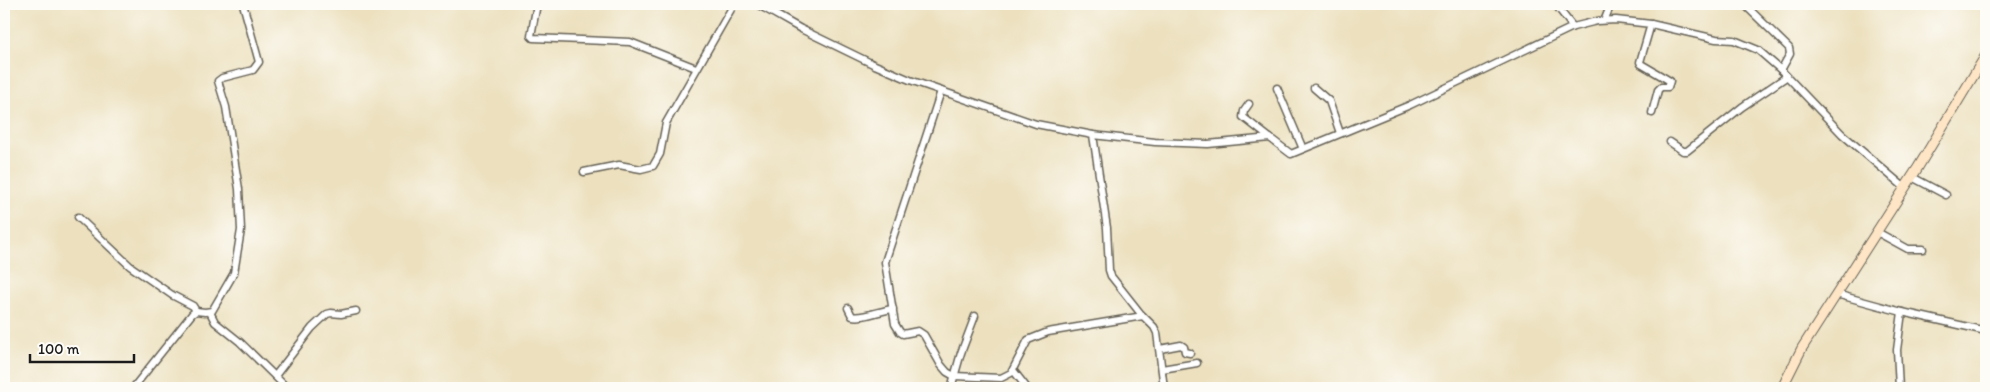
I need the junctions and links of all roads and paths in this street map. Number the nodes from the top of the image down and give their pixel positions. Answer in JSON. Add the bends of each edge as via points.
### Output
{"nodes":[{"id":1,"x":243,"y":4,"type":"edge"},
{"id":2,"x":537,"y":4,"type":"edge"},
{"id":3,"x":734,"y":4,"type":"edge"},
{"id":4,"x":757,"y":4,"type":"edge"},
{"id":5,"x":1555,"y":4,"type":"edge"},
{"id":6,"x":1611,"y":4,"type":"edge"},
{"id":7,"x":1744,"y":4,"type":"edge"},
{"id":8,"x":1605,"y":19,"type":"junction"},
{"id":9,"x":1651,"y":24,"type":"junction"},
{"id":10,"x":1573,"y":27,"type":"junction"},
{"id":11,"x":1986,"y":55,"type":"edge"},
{"id":12,"x":696,"y":68,"type":"junction"},
{"id":13,"x":1781,"y":70,"type":"junction"},
{"id":14,"x":1786,"y":77,"type":"junction"},
{"id":15,"x":1277,"y":88,"type":"dead end"},
{"id":16,"x":1314,"y":88,"type":"dead end"},
{"id":17,"x":942,"y":91,"type":"junction"},
{"id":18,"x":1250,"y":104,"type":"dead end"},
{"id":19,"x":1652,"y":113,"type":"dead end"},
{"id":20,"x":1340,"y":133,"type":"junction"},
{"id":21,"x":1093,"y":135,"type":"junction"},
{"id":22,"x":1270,"y":138,"type":"junction"},
{"id":23,"x":1670,"y":142,"type":"dead end"},
{"id":24,"x":1303,"y":149,"type":"junction"},
{"id":25,"x":584,"y":172,"type":"dead end"},
{"id":26,"x":1912,"y":178,"type":"junction"},
{"id":27,"x":1905,"y":188,"type":"junction"},
{"id":28,"x":1946,"y":195,"type":"dead end"},
{"id":29,"x":78,"y":218,"type":"dead end"},
{"id":30,"x":1876,"y":232,"type":"junction"},
{"id":31,"x":1923,"y":249,"type":"dead end"},
{"id":32,"x":1836,"y":294,"type":"junction"},
{"id":33,"x":848,"y":308,"type":"dead end"},
{"id":34,"x":893,"y":309,"type":"junction"},
{"id":35,"x":196,"y":311,"type":"junction"},
{"id":36,"x":356,"y":311,"type":"dead end"},
{"id":37,"x":210,"y":312,"type":"junction"},
{"id":38,"x":1902,"y":312,"type":"junction"},
{"id":39,"x":975,"y":316,"type":"dead end"},
{"id":40,"x":1142,"y":316,"type":"junction"},
{"id":41,"x":1986,"y":331,"type":"edge"},
{"id":42,"x":1160,"y":349,"type":"junction"},
{"id":43,"x":1190,"y":353,"type":"dead end"},
{"id":44,"x":1197,"y":363,"type":"dead end"},
{"id":45,"x":1013,"y":370,"type":"junction"},
{"id":46,"x":1162,"y":370,"type":"junction"},
{"id":47,"x":276,"y":376,"type":"junction"},
{"id":48,"x":954,"y":376,"type":"junction"},
{"id":49,"x":132,"y":388,"type":"edge"},
{"id":50,"x":287,"y":388,"type":"edge"},
{"id":51,"x":951,"y":388,"type":"edge"},
{"id":52,"x":1027,"y":388,"type":"edge"},
{"id":53,"x":1164,"y":388,"type":"edge"},
{"id":54,"x":1782,"y":388,"type":"edge"},
{"id":55,"x":1899,"y":388,"type":"edge"}],
"edges":[{"from":1,"to":37,"type":"street","via":[[259,62],[253,70],[218,80],[226,107],[239,189],[241,230],[234,273]]},
{"from":2,"to":12,"type":"street","via":[[532,38],[630,42]]},
{"from":3,"to":12,"type":"street"},
{"from":4,"to":17,"type":"street","via":[[875,65]]},
{"from":5,"to":10,"type":"street"},
{"from":6,"to":8,"type":"street"},
{"from":7,"to":13,"type":"street","via":[[1789,48],[1790,54]]},
{"from":8,"to":9,"type":"street"},
{"from":8,"to":10,"type":"street"},
{"from":9,"to":13,"type":"street","via":[[1746,44]]},
{"from":9,"to":19,"type":"street","via":[[1640,62],[1670,81],[1668,87],[1658,90]]},
{"from":10,"to":20,"type":"street","via":[[1410,105]]},
{"from":11,"to":26,"type":"main road"},
{"from":12,"to":25,"type":"street","via":[[666,123],[660,154],[653,166],[641,169],[619,165]]},
{"from":13,"to":14,"type":"street"},
{"from":14,"to":23,"type":"street","via":[[1687,151]]},
{"from":14,"to":27,"type":"street","via":[[1842,134]]},
{"from":15,"to":24,"type":"street"},
{"from":16,"to":20,"type":"street","via":[[1329,101]]},
{"from":17,"to":21,"type":"street","via":[[1036,124]]},
{"from":17,"to":34,"type":"street","via":[[884,262]]},
{"from":18,"to":22,"type":"street","via":[[1243,117]]},
{"from":20,"to":24,"type":"street"},
{"from":21,"to":22,"type":"street","via":[[1208,144]]},
{"from":21,"to":40,"type":"street","via":[[1107,228],[1109,270]]},
{"from":22,"to":24,"type":"street","via":[[1290,153]]},
{"from":26,"to":27,"type":"main road"},
{"from":26,"to":28,"type":"street"},
{"from":27,"to":30,"type":"main road"},
{"from":29,"to":35,"type":"street","via":[[130,266]]},
{"from":30,"to":31,"type":"street","via":[[1902,247]]},
{"from":30,"to":32,"type":"main road"},
{"from":32,"to":38,"type":"street"},
{"from":32,"to":54,"type":"main road","via":[[1795,360]]},
{"from":33,"to":34,"type":"street","via":[[852,316],[858,317]]},
{"from":34,"to":48,"type":"street","via":[[900,332],[918,331],[941,365]]},
{"from":35,"to":37,"type":"street"},
{"from":35,"to":49,"type":"street"},
{"from":36,"to":47,"type":"street","via":[[327,314],[312,328]]},
{"from":37,"to":47,"type":"street","via":[[215,322]]},
{"from":38,"to":41,"type":"street"},
{"from":38,"to":55,"type":"street","via":[[1896,350]]},
{"from":39,"to":48,"type":"street"},
{"from":40,"to":42,"type":"street","via":[[1154,327]]},
{"from":40,"to":45,"type":"street","via":[[1034,337],[1024,346]]},
{"from":42,"to":43,"type":"street","via":[[1181,345],[1185,352]]},
{"from":42,"to":46,"type":"street"},
{"from":44,"to":46,"type":"street"},
{"from":45,"to":48,"type":"street","via":[[1001,378]]},
{"from":45,"to":52,"type":"street"},
{"from":46,"to":53,"type":"street"},
{"from":47,"to":50,"type":"street"},
{"from":48,"to":51,"type":"street"}]}
